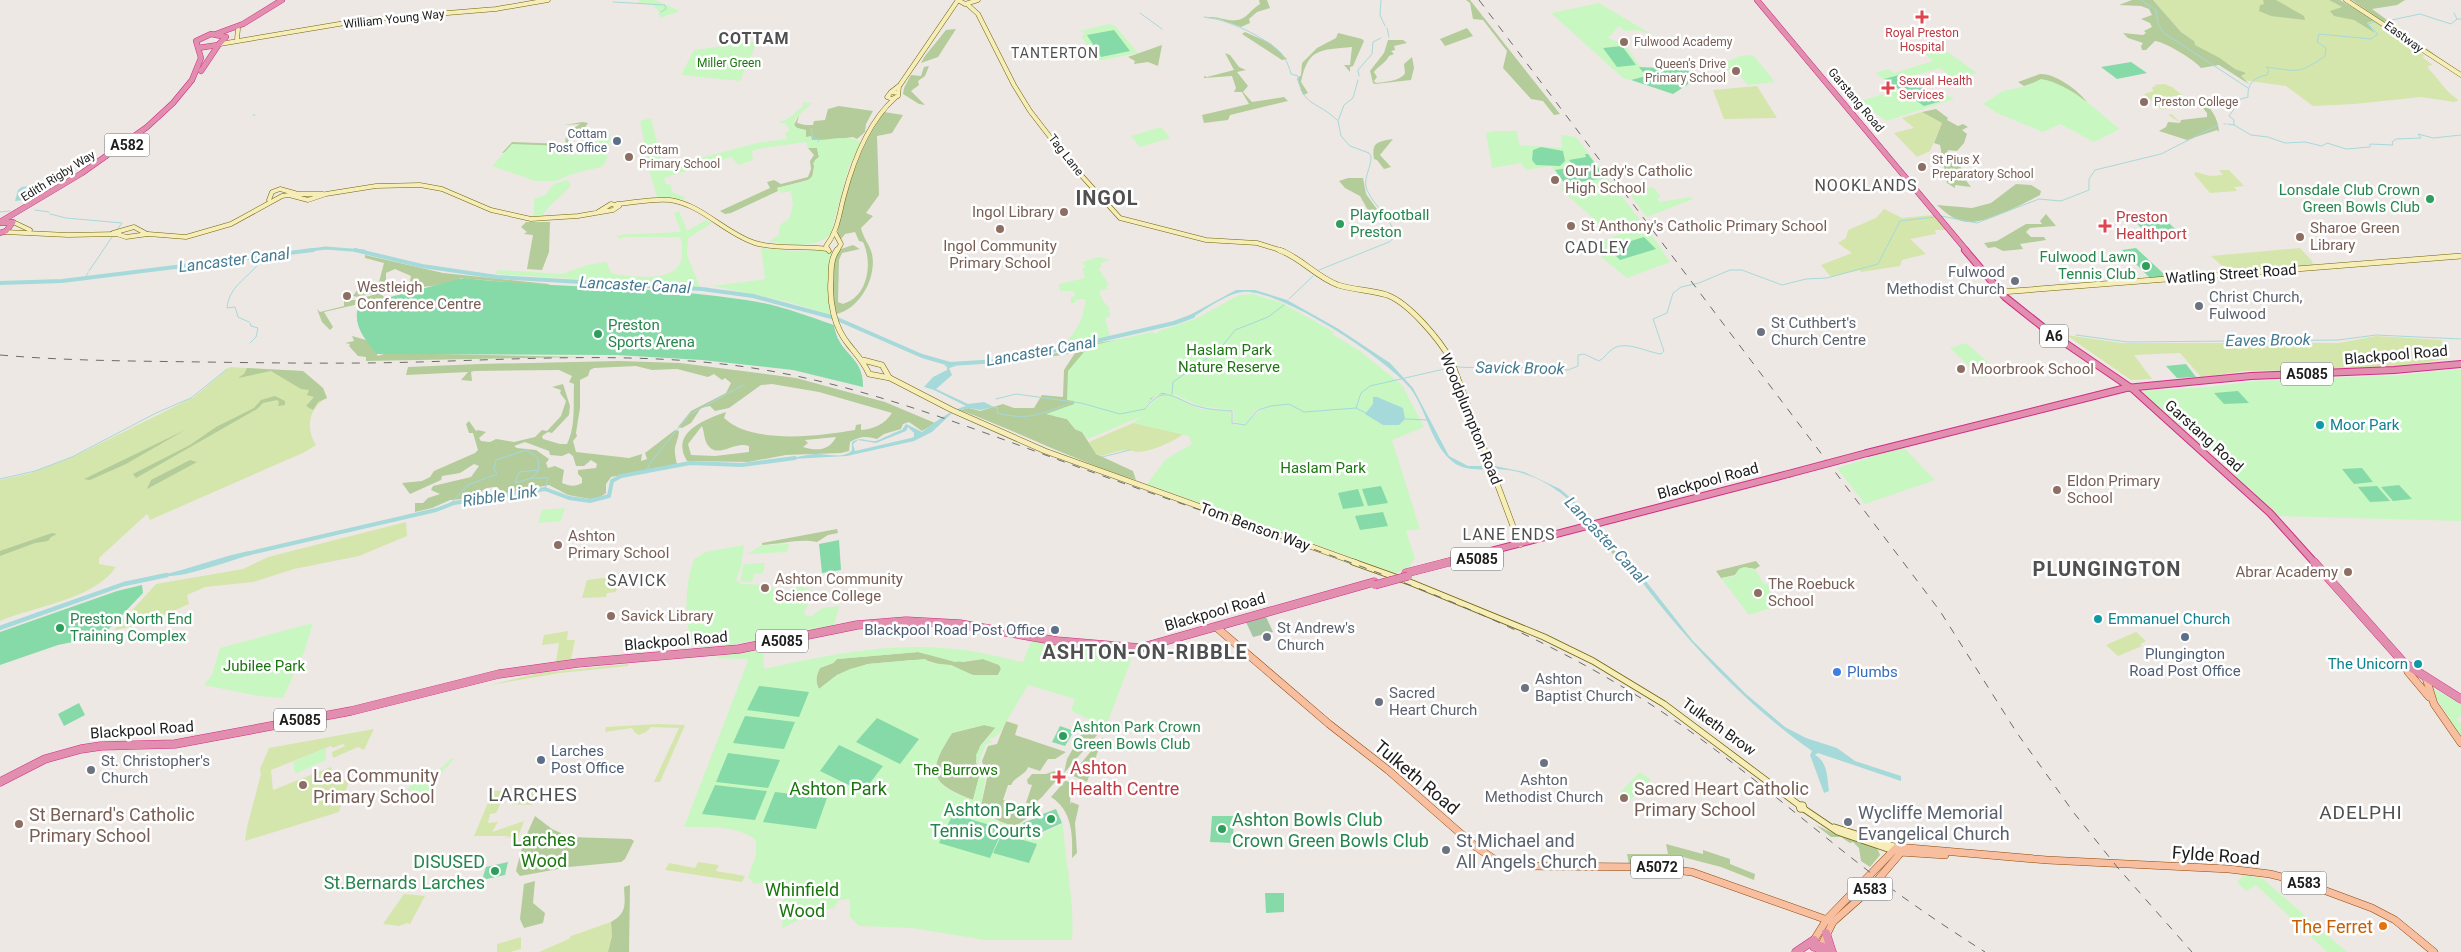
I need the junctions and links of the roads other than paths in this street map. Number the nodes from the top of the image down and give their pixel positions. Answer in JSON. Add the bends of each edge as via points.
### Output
{"nodes":[{"id":1,"x":282,"y":0,"type":"edge"},
{"id":2,"x":288,"y":0,"type":"edge"},
{"id":3,"x":548,"y":0,"type":"edge"},
{"id":4,"x":958,"y":0,"type":"edge"},
{"id":5,"x":978,"y":0,"type":"edge"},
{"id":6,"x":1757,"y":0,"type":"edge"},
{"id":7,"x":2346,"y":0,"type":"edge"},
{"id":8,"x":965,"y":4,"type":"junction"},
{"id":9,"x":973,"y":5,"type":"junction"},
{"id":10,"x":954,"y":7,"type":"junction"},
{"id":11,"x":238,"y":29,"type":"junction"},
{"id":12,"x":216,"y":34,"type":"junction"},
{"id":13,"x":226,"y":36,"type":"junction"},
{"id":14,"x":238,"y":40,"type":"junction"},
{"id":15,"x":220,"y":44,"type":"junction"},
{"id":16,"x":198,"y":48,"type":"junction"},
{"id":17,"x":2461,"y":75,"type":"edge"},
{"id":18,"x":899,"y":86,"type":"junction"},
{"id":19,"x":892,"y":92,"type":"junction"},
{"id":20,"x":898,"y":93,"type":"junction"},
{"id":21,"x":887,"y":97,"type":"junction"},
{"id":22,"x":895,"y":98,"type":"junction"},
{"id":23,"x":887,"y":104,"type":"junction"},
{"id":24,"x":287,"y":192,"type":"junction"},
{"id":25,"x":306,"y":194,"type":"junction"},
{"id":26,"x":315,"y":195,"type":"junction"},
{"id":27,"x":271,"y":196,"type":"junction"},
{"id":28,"x":280,"y":196,"type":"junction"},
{"id":29,"x":304,"y":199,"type":"junction"},
{"id":30,"x":266,"y":204,"type":"junction"},
{"id":31,"x":13,"y":222,"type":"junction"},
{"id":32,"x":0,"y":223,"type":"edge"},
{"id":33,"x":141,"y":229,"type":"junction"},
{"id":34,"x":122,"y":232,"type":"junction"},
{"id":35,"x":2,"y":233,"type":"edge"},
{"id":36,"x":40,"y":233,"type":"junction"},
{"id":37,"x":148,"y":234,"type":"junction"},
{"id":38,"x":835,"y":234,"type":"junction"},
{"id":39,"x":132,"y":236,"type":"junction"},
{"id":40,"x":838,"y":242,"type":"junction"},
{"id":41,"x":829,"y":243,"type":"junction"},
{"id":42,"x":814,"y":247,"type":"junction"},
{"id":43,"x":828,"y":249,"type":"junction"},
{"id":44,"x":838,"y":249,"type":"junction"},
{"id":45,"x":2461,"y":256,"type":"edge"},
{"id":46,"x":832,"y":258,"type":"junction"},
{"id":47,"x":1296,"y":258,"type":"joint"},
{"id":48,"x":2001,"y":292,"type":"junction"},
{"id":49,"x":863,"y":360,"type":"junction"},
{"id":50,"x":875,"y":364,"type":"junction"},
{"id":51,"x":2461,"y":364,"type":"edge"},
{"id":52,"x":868,"y":369,"type":"junction"},
{"id":53,"x":884,"y":370,"type":"junction"},
{"id":54,"x":876,"y":375,"type":"junction"},
{"id":55,"x":2113,"y":376,"type":"junction"},
{"id":56,"x":890,"y":378,"type":"junction"},
{"id":57,"x":2153,"y":385,"type":"junction"},
{"id":58,"x":2127,"y":386,"type":"junction"},
{"id":59,"x":2113,"y":387,"type":"junction"},
{"id":60,"x":2141,"y":387,"type":"junction"},
{"id":61,"x":2138,"y":394,"type":"junction"},
{"id":62,"x":2147,"y":404,"type":"junction"},
{"id":63,"x":1902,"y":444,"type":"junction"},
{"id":64,"x":1520,"y":545,"type":"junction"},
{"id":65,"x":1216,"y":627,"type":"junction"},
{"id":66,"x":2404,"y":663,"type":"junction"},
{"id":67,"x":1620,"y":676,"type":"joint"},
{"id":68,"x":2423,"y":676,"type":"junction"},
{"id":69,"x":2423,"y":690,"type":"junction"},
{"id":70,"x":2461,"y":698,"type":"edge"},
{"id":71,"x":2432,"y":700,"type":"junction"},
{"id":72,"x":2461,"y":742,"type":"edge"},
{"id":73,"x":0,"y":782,"type":"edge"},
{"id":74,"x":1833,"y":827,"type":"junction"},
{"id":75,"x":1881,"y":846,"type":"junction"},
{"id":76,"x":1899,"y":850,"type":"junction"},
{"id":77,"x":1886,"y":860,"type":"junction"},
{"id":78,"x":1815,"y":914,"type":"junction"},
{"id":79,"x":1831,"y":918,"type":"junction"},
{"id":80,"x":1819,"y":944,"type":"edge"},
{"id":81,"x":1796,"y":952,"type":"edge"},
{"id":82,"x":1804,"y":952,"type":"edge"},
{"id":83,"x":1832,"y":952,"type":"edge"},
{"id":84,"x":2434,"y":952,"type":"edge"}],
"edges":[{"from":1,"to":12,"type":"highway","via":[[251,20]]},
{"from":2,"to":11,"type":"highway","number":"A582"},
{"from":3,"to":14,"type":"main road","name":"William Young Way","via":[[490,10],[363,20]]},
{"from":4,"to":8,"type":"main road","name":"Tag Lane"},
{"from":4,"to":10,"type":"main road"},
{"from":5,"to":9,"type":"main road"},
{"from":6,"to":48,"type":"highway","name":"Garstang Road","number":"A6"},
{"from":7,"to":17,"type":"main road","name":"Eastway","via":[[2383,21]]},
{"from":8,"to":9,"type":"main road","name":"Tag Lane"},
{"from":8,"to":10,"type":"main road"},
{"from":9,"to":47,"type":"main road","name":"Tag Lane","via":[[1030,111],[1071,164],[1120,218],[1206,240],[1261,243]]},
{"from":10,"to":18,"type":"main road"},
{"from":11,"to":13,"type":"highway","number":"A582"},
{"from":11,"to":14,"type":"main road"},
{"from":12,"to":13,"type":"highway"},
{"from":12,"to":16,"type":"highway","via":[[199,39],[196,43]]},
{"from":13,"to":14,"type":"main road","name":"William Young Way"},
{"from":13,"to":15,"type":"highway","number":"A582"},
{"from":14,"to":15,"type":"main road","name":"William Young Way"},
{"from":15,"to":16,"type":"highway"},
{"from":15,"to":31,"type":"highway","name":"Edith Rigby Way","number":"A582","via":[[188,92],[161,119],[95,167],[18,215]]},
{"from":16,"to":32,"type":"highway","name":"Edith Rigby Way","number":"A582","via":[[201,61],[196,75],[162,114],[82,172]]},
{"from":18,"to":19,"type":"main road"},
{"from":18,"to":20,"type":"main road"},
{"from":19,"to":20,"type":"main road"},
{"from":19,"to":21,"type":"main road"},
{"from":20,"to":22,"type":"main road"},
{"from":21,"to":22,"type":"main road"},
{"from":21,"to":23,"type":"main road"},
{"from":22,"to":23,"type":"main road"},
{"from":23,"to":38,"type":"main road","via":[[853,169]]},
{"from":24,"to":25,"type":"main road"},
{"from":24,"to":27,"type":"main road","via":[[278,189]]},
{"from":24,"to":28,"type":"main road"},
{"from":25,"to":26,"type":"main road"},
{"from":25,"to":29,"type":"main road"},
{"from":26,"to":29,"type":"main road"},
{"from":26,"to":42,"type":"main road","via":[[410,184],[442,189],[481,207],[521,218],[559,219],[654,199],[693,208],[751,241],[781,247]]},
{"from":27,"to":28,"type":"main road"},
{"from":27,"to":30,"type":"main road"},
{"from":28,"to":29,"type":"main road"},
{"from":28,"to":30,"type":"main road"},
{"from":30,"to":37,"type":"main road","via":[[231,224],[203,234],[174,238]]},
{"from":31,"to":32,"type":"highway","number":"A582"},
{"from":31,"to":35,"type":"highway","number":"A582"},
{"from":31,"to":36,"type":"main road"},
{"from":33,"to":34,"type":"main road","via":[[135,226]]},
{"from":33,"to":37,"type":"main road"},
{"from":33,"to":39,"type":"main road"},
{"from":34,"to":36,"type":"main road","via":[[105,235]]},
{"from":34,"to":39,"type":"main road"},
{"from":35,"to":36,"type":"main road"},
{"from":37,"to":39,"type":"main road"},
{"from":38,"to":40,"type":"main road"},
{"from":38,"to":41,"type":"main road"},
{"from":40,"to":41,"type":"main road"},
{"from":40,"to":44,"type":"main road"},
{"from":41,"to":42,"type":"main road"},
{"from":41,"to":43,"type":"main road"},
{"from":42,"to":43,"type":"main road"},
{"from":43,"to":44,"type":"main road"},
{"from":43,"to":46,"type":"main road"},
{"from":44,"to":46,"type":"main road"},
{"from":45,"to":48,"type":"main road","name":"Watling Street Road"},
{"from":46,"to":49,"type":"main road","via":[[830,292],[833,314],[848,344]]},
{"from":47,"to":64,"type":"main road","name":"Woodplumpton Road","via":[[1314,273],[1338,285],[1386,295],[1402,302],[1445,350]]},
{"from":48,"to":55,"type":"highway","name":"Garstang Road","number":"A6","via":[[2049,332]]},
{"from":49,"to":50,"type":"main road"},
{"from":49,"to":52,"type":"main road"},
{"from":50,"to":52,"type":"main road"},
{"from":50,"to":53,"type":"main road","name":"Tom Benson Way","via":[[882,365]]},
{"from":51,"to":57,"type":"highway","name":"Blackpool Road","number":"A5085"},
{"from":52,"to":54,"type":"main road","via":[[869,374]]},
{"from":53,"to":54,"type":"main road"},
{"from":53,"to":56,"type":"main road","name":"Tom Benson Way"},
{"from":54,"to":56,"type":"main road","name":"Tom Benson Way"},
{"from":55,"to":58,"type":"highway","name":"Garstang Road","number":"A6"},
{"from":55,"to":59,"type":"highway"},
{"from":56,"to":67,"type":"main road","name":"Tom Benson Way","via":[[952,410],[1046,451],[1412,583],[1544,637]]},
{"from":57,"to":58,"type":"highway","name":"Blackpool Road","number":"A5085"},
{"from":57,"to":60,"type":"highway","name":"Blackpool Road","number":"A5085"},
{"from":58,"to":59,"type":"highway","name":"Blackpool Road","number":"A5085"},
{"from":58,"to":60,"type":"highway","name":"Blackpool Road","number":"A5085"},
{"from":58,"to":61,"type":"highway","name":"Garstang Road","number":"A6"},
{"from":58,"to":62,"type":"highway","name":"Garstang Road","number":"A6"},
{"from":58,"to":63,"type":"highway","name":"Blackpool Road","number":"A5085"},
{"from":59,"to":63,"type":"highway","name":"Blackpool Road","number":"A5085"},
{"from":60,"to":61,"type":"highway"},
{"from":61,"to":62,"type":"highway","name":"Garstang Road","number":"A6"},
{"from":62,"to":66,"type":"highway","name":"Garstang Road","number":"A6","via":[[2243,489]]},
{"from":63,"to":64,"type":"highway","name":"Blackpool Road","number":"A5085","bridge":true},
{"from":64,"to":65,"type":"highway","name":"Blackpool Road","number":"A5085","bridge":true,"via":[[1516,549],[1350,589]]},
{"from":65,"to":73,"type":"highway","name":"Blackpool Road","number":"A5085","via":[[1140,648],[1042,641],[970,625],[915,622],[911,625],[847,629],[739,649],[578,663],[488,676],[351,711],[175,744],[81,749],[45,759]]},
{"from":65,"to":78,"type":"main road","name":"Tulketh Road","number":"A5072","via":[[1476,847],[1498,861],[1516,866],[1665,868],[1718,880]]},
{"from":66,"to":68,"type":"highway","number":"A6"},
{"from":66,"to":69,"type":"main road"},
{"from":67,"to":74,"type":"main road","name":"Tulketh Brow","via":[[1670,708],[1801,807]]},
{"from":68,"to":69,"type":"main road"},
{"from":68,"to":70,"type":"highway","number":"A6"},
{"from":68,"to":71,"type":"main road"},
{"from":69,"to":71,"type":"main road"},
{"from":71,"to":72,"type":"main road"},
{"from":74,"to":75,"type":"main road","name":"Tulketh Brow","via":[[1838,832]]},
{"from":74,"to":76,"type":"main road","name":"Tulketh Brow"},
{"from":75,"to":76,"type":"main road","name":"Tulketh Brow"},
{"from":75,"to":77,"type":"main road","number":"A583"},
{"from":76,"to":77,"type":"main road","number":"A583"},
{"from":76,"to":79,"type":"main road","number":"A583","via":[[1868,891]]},
{"from":76,"to":84,"type":"main road","name":"Fylde Road","number":"A583","via":[[2270,874],[2302,882],[2372,908],[2395,920]]},
{"from":77,"to":79,"type":"main road","number":"A583"},
{"from":78,"to":79,"type":"main road","name":"Tulketh Road","number":"A5072"},
{"from":78,"to":80,"type":"main road"},
{"from":79,"to":80,"type":"main road","number":"A583"},
{"from":80,"to":81,"type":"highway","number":"A583"},
{"from":80,"to":82,"type":"highway"},
{"from":80,"to":83,"type":"highway"},
{"from":80,"to":83,"type":"highway"}]}
